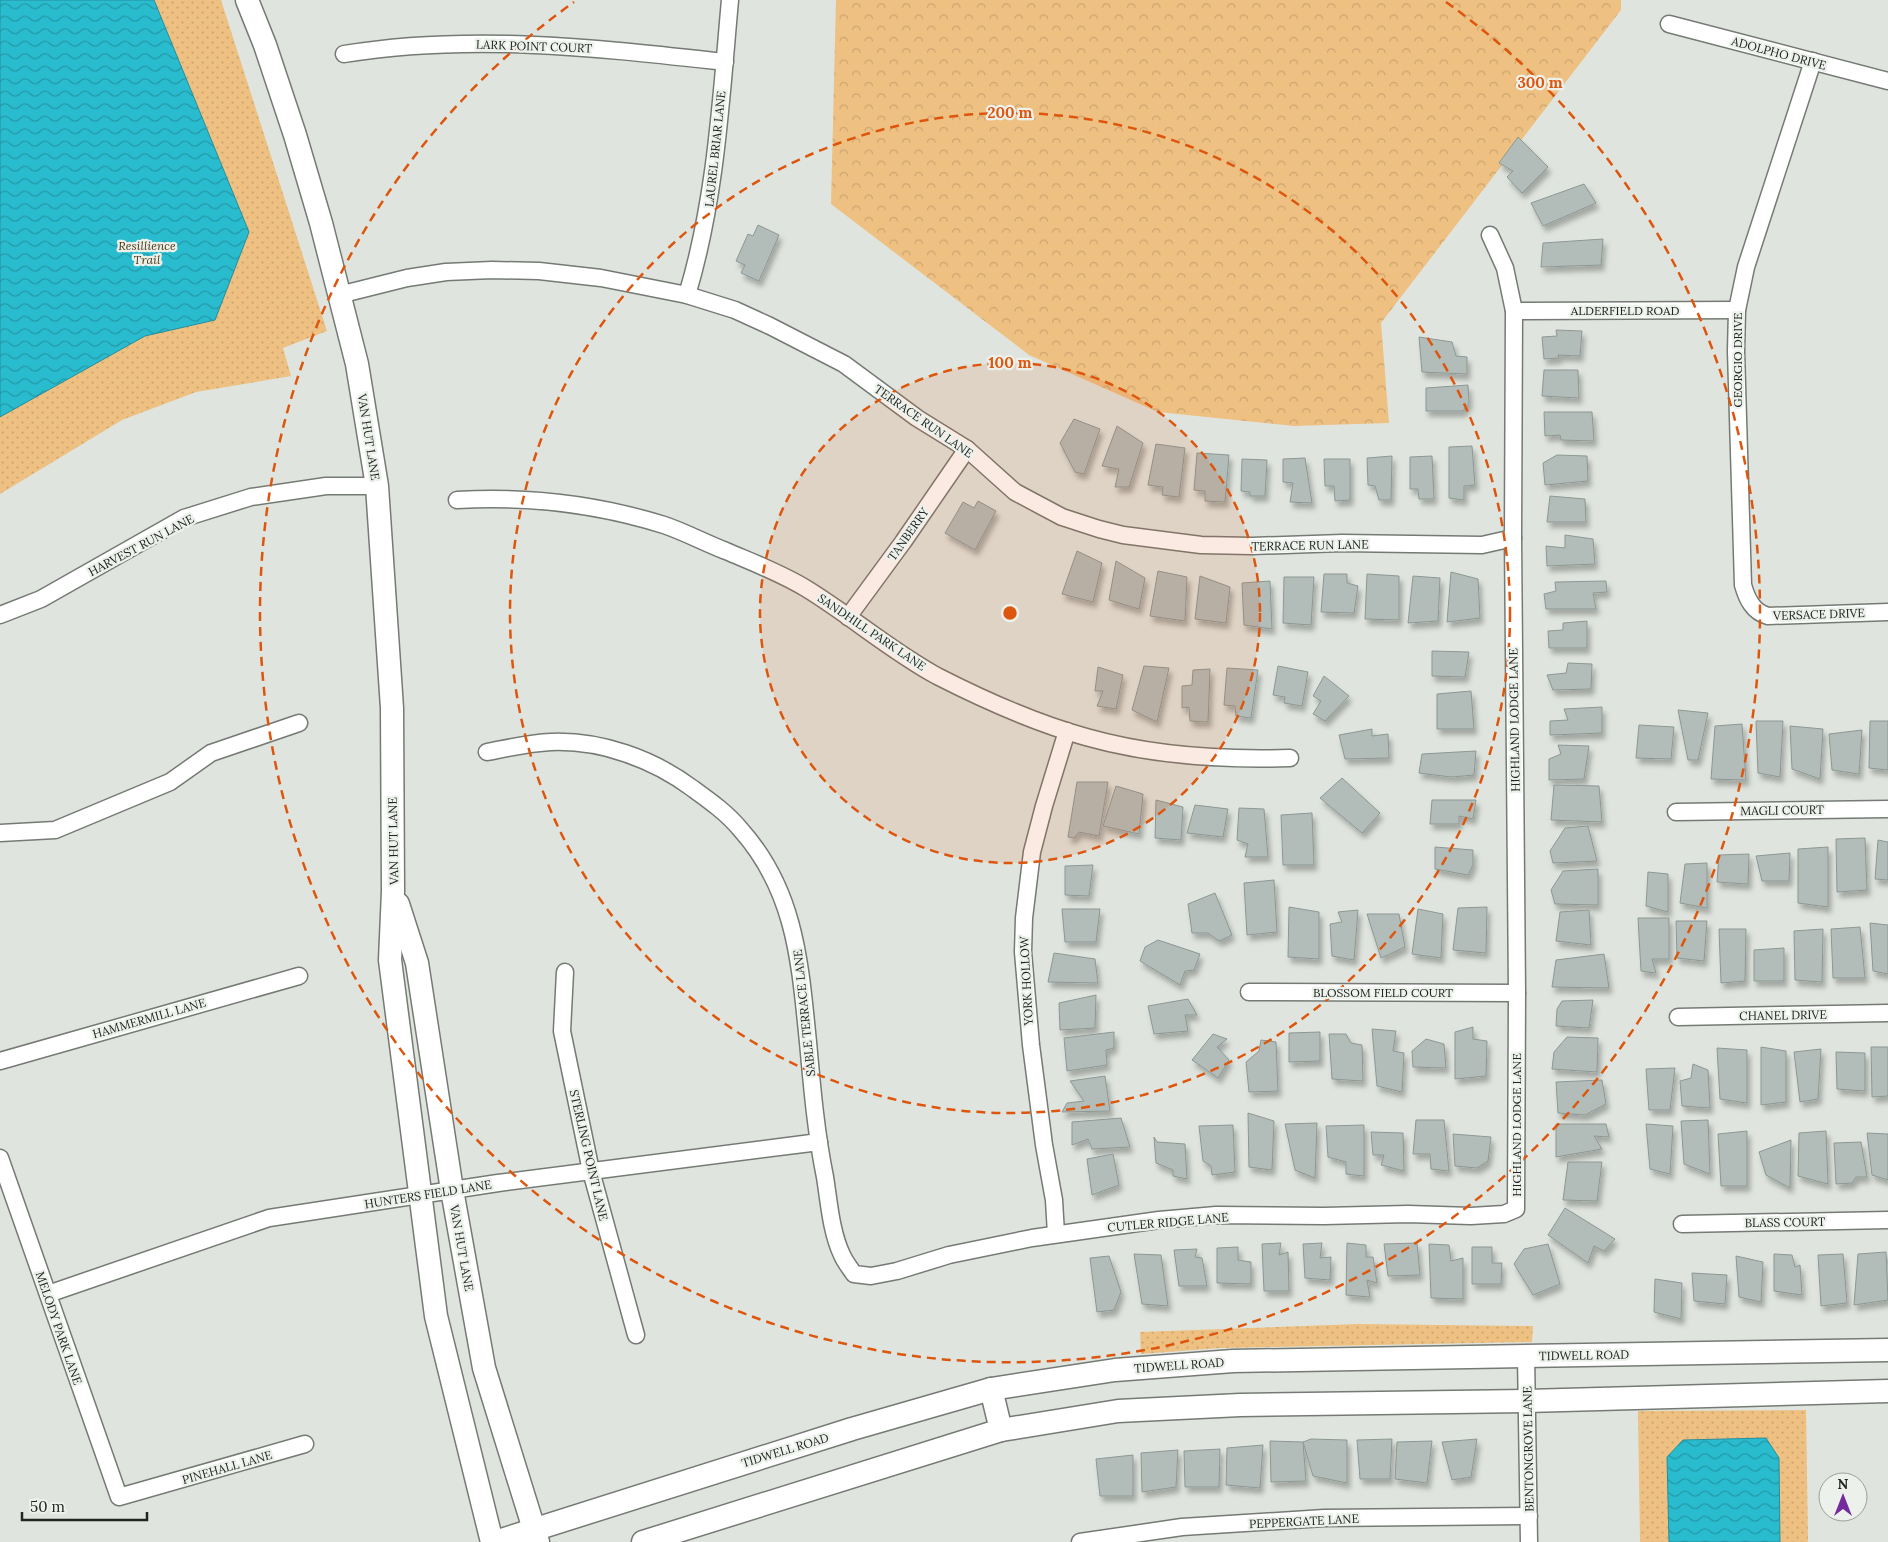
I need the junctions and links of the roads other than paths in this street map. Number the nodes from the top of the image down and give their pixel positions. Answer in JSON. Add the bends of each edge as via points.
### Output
{"nodes":[{"id":1,"x":247,"y":0,"type":"edge"},
{"id":2,"x":730,"y":0,"type":"edge"},
{"id":3,"x":1669,"y":24,"type":"dead end"},
{"id":4,"x":344,"y":54,"type":"dead end"},
{"id":5,"x":1813,"y":61,"type":"junction"},
{"id":6,"x":725,"y":62,"type":"junction"},
{"id":7,"x":1888,"y":81,"type":"edge"},
{"id":8,"x":1490,"y":235,"type":"dead end"},
{"id":9,"x":339,"y":295,"type":"junction"},
{"id":10,"x":688,"y":295,"type":"junction"},
{"id":11,"x":1737,"y":310,"type":"junction"},
{"id":12,"x":1514,"y":311,"type":"junction"},
{"id":13,"x":966,"y":449,"type":"junction"},
{"id":14,"x":377,"y":486,"type":"junction"},
{"id":15,"x":456,"y":500,"type":"dead end"},
{"id":16,"x":1512,"y":538,"type":"junction"},
{"id":17,"x":1753,"y":607,"type":"joint"},
{"id":18,"x":1888,"y":612,"type":"edge"},
{"id":19,"x":0,"y":615,"type":"edge"},
{"id":20,"x":848,"y":617,"type":"junction"},
{"id":21,"x":298,"y":723,"type":"dead end"},
{"id":22,"x":1066,"y":731,"type":"junction"},
{"id":23,"x":488,"y":752,"type":"dead end"},
{"id":24,"x":1290,"y":758,"type":"dead end"},
{"id":25,"x":1888,"y":809,"type":"edge"},
{"id":26,"x":1676,"y":812,"type":"dead end"},
{"id":27,"x":0,"y":833,"type":"edge"},
{"id":28,"x":394,"y":891,"type":"junction"},
{"id":29,"x":566,"y":972,"type":"dead end"},
{"id":30,"x":298,"y":976,"type":"dead end"},
{"id":31,"x":1249,"y":992,"type":"dead end"},
{"id":32,"x":1517,"y":993,"type":"junction"},
{"id":33,"x":1888,"y":1013,"type":"edge"},
{"id":34,"x":1678,"y":1017,"type":"dead end"},
{"id":35,"x":0,"y":1061,"type":"edge"},
{"id":36,"x":819,"y":1142,"type":"junction"},
{"id":37,"x":0,"y":1158,"type":"edge"},
{"id":38,"x":591,"y":1171,"type":"junction"},
{"id":39,"x":452,"y":1190,"type":"junction"},
{"id":40,"x":420,"y":1195,"type":"junction"},
{"id":41,"x":1516,"y":1209,"type":"joint"},
{"id":42,"x":1888,"y":1220,"type":"edge"},
{"id":43,"x":1682,"y":1224,"type":"dead end"},
{"id":44,"x":1056,"y":1234,"type":"junction"},
{"id":45,"x":854,"y":1274,"type":"joint"},
{"id":46,"x":48,"y":1294,"type":"junction"},
{"id":47,"x":636,"y":1335,"type":"dead end"},
{"id":48,"x":1888,"y":1350,"type":"edge"},
{"id":49,"x":1526,"y":1356,"type":"junction"},
{"id":50,"x":991,"y":1389,"type":"junction"},
{"id":51,"x":1888,"y":1391,"type":"edge"},
{"id":52,"x":1527,"y":1401,"type":"junction"},
{"id":53,"x":1001,"y":1430,"type":"junction"},
{"id":54,"x":305,"y":1444,"type":"dead end"},
{"id":55,"x":119,"y":1497,"type":"joint"},
{"id":56,"x":1529,"y":1516,"type":"junction"},
{"id":57,"x":536,"y":1535,"type":"edge"},
{"id":58,"x":494,"y":1542,"type":"edge"},
{"id":59,"x":643,"y":1542,"type":"edge"},
{"id":60,"x":1080,"y":1542,"type":"edge"},
{"id":61,"x":1529,"y":1542,"type":"edge"}],
"edges":[{"from":1,"to":9,"type":"main road","name":"VAN HUT LANE","via":[[295,135]]},
{"from":2,"to":6,"type":"street","name":"LAUREL BRIAR LANE"},
{"from":3,"to":5,"type":"street","name":"ADOLPHO DRIVE"},
{"from":4,"to":6,"type":"street","name":"LARK POINT COURT","via":[[427,44],[512,43],[621,50]]},
{"from":5,"to":7,"type":"street","name":"ADOLPHO DRIVE"},
{"from":5,"to":11,"type":"street","name":"GEORGIO DRIVE","via":[[1746,267]]},
{"from":6,"to":10,"type":"street","name":"LAUREL BRIAR LANE","via":[[709,207]]},
{"from":8,"to":12,"type":"street","name":"HIGHLAND LODGE LANE","via":[[1505,268]]},
{"from":9,"to":10,"type":"street","name":"TERRACE RUN LANE","via":[[407,278],[492,270],[601,278]]},
{"from":9,"to":14,"type":"main road","name":"VAN HUT LANE","via":[[358,364]]},
{"from":10,"to":13,"type":"street","name":"TERRACE RUN LANE","via":[[735,310],[844,364],[917,418]]},
{"from":11,"to":12,"type":"street","name":"ALDERFIELD ROAD"},
{"from":11,"to":17,"type":"street","name":"GEORGIO DRIVE","via":[[1742,570],[1746,594]]},
{"from":12,"to":16,"type":"street","name":"HIGHLAND LODGE LANE"},
{"from":13,"to":16,"type":"street","name":"TERRACE RUN LANE","via":[[1015,492],[1045,508],[1099,529],[1145,538],[1201,545],[1252,546],[1482,545]]},
{"from":13,"to":20,"type":"street","name":"TANBERRY","via":[[904,542]]},
{"from":14,"to":19,"type":"street","name":"HARVEST RUN LANE","via":[[326,486],[251,497],[184,518],[42,599]]},
{"from":14,"to":28,"type":"main road","name":"VAN HUT LANE","via":[[392,708]]},
{"from":15,"to":20,"type":"street","name":"SANDHILL PARK LANE","via":[[509,498],[563,504],[617,513],[665,526],[778,572]]},
{"from":16,"to":32,"type":"street","name":"HIGHLAND LODGE LANE"},
{"from":17,"to":18,"type":"street","name":"VERSACE DRIVE","via":[[1768,616]]},
{"from":20,"to":22,"type":"street","name":"SANDHILL PARK LANE","via":[[936,675],[1012,711]]},
{"from":21,"to":27,"type":"street","via":[[211,753],[170,782],[55,830]]},
{"from":22,"to":24,"type":"street","name":"SANDHILL PARK LANE","via":[[1164,752],[1214,757]]},
{"from":22,"to":44,"type":"street","name":"YORK HOLLOW","via":[[1032,852],[1023,942],[1030,1044],[1054,1200]]},
{"from":23,"to":36,"type":"street","name":"SABLE TERRACE LANE","via":[[553,742],[581,743],[625,754],[660,767],[678,778],[712,802],[741,829],[775,880],[795,936]]},
{"from":25,"to":26,"type":"street","name":"MAGLI COURT"},
{"from":28,"to":39,"type":"main road","name":"VAN HUT LANE","via":[[417,963]]},
{"from":28,"to":40,"type":"main road","name":"VAN HUT LANE","via":[[390,960]]},
{"from":29,"to":38,"type":"street","name":"STERLING POINT LANE","via":[[562,1031]]},
{"from":30,"to":35,"type":"street","name":"HAMMERMILL LANE"},
{"from":31,"to":32,"type":"street","name":"BLOSSOM FIELD COURT"},
{"from":32,"to":41,"type":"street","name":"HIGHLAND LODGE LANE"},
{"from":33,"to":34,"type":"street","name":"CHANEL DRIVE"},
{"from":36,"to":38,"type":"street","name":"HUNTERS FIELD LANE"},
{"from":36,"to":45,"type":"street","name":"SABLE TERRACE LANE","via":[[836,1235],[842,1255]]},
{"from":37,"to":46,"type":"street","name":"MELODY PARK LANE"},
{"from":38,"to":39,"type":"street","name":"HUNTERS FIELD LANE"},
{"from":38,"to":47,"type":"street","name":"STERLING POINT LANE"},
{"from":39,"to":40,"type":"street","name":"HUNTERS FIELD LANE"},
{"from":39,"to":57,"type":"main road","name":"VAN HUT LANE","via":[[484,1368]]},
{"from":40,"to":46,"type":"street","name":"HUNTERS FIELD LANE","via":[[269,1218]]},
{"from":40,"to":58,"type":"main road","name":"VAN HUT LANE","via":[[436,1316]]},
{"from":41,"to":44,"type":"street","name":"CUTLER RIDGE LANE","via":[[1504,1214],[1471,1216],[1216,1215]]},
{"from":42,"to":43,"type":"street","name":"BLASS COURT"},
{"from":44,"to":45,"type":"street","name":"CUTLER RIDGE LANE","via":[[977,1249],[897,1271],[871,1276]]},
{"from":46,"to":55,"type":"street","name":"MELODY PARK LANE"},
{"from":48,"to":49,"type":"main road","name":"TIDWELL ROAD"},
{"from":49,"to":50,"type":"main road","name":"TIDWELL ROAD","via":[[1233,1361],[1115,1370]]},
{"from":49,"to":52,"type":"street","name":"BENTONGROVE LANE"},
{"from":50,"to":53,"type":"main road"},
{"from":50,"to":57,"type":"main road","name":"TIDWELL ROAD","via":[[852,1429]]},
{"from":51,"to":52,"type":"main road"},
{"from":52,"to":53,"type":"main road","via":[[1240,1405],[1118,1411]]},
{"from":52,"to":56,"type":"street","name":"BENTONGROVE LANE"},
{"from":53,"to":59,"type":"main road"},
{"from":54,"to":55,"type":"street","name":"PINEHALL LANE"},
{"from":56,"to":60,"type":"street","name":"PEPPERGATE LANE","via":[[1314,1519],[1182,1527]]},
{"from":56,"to":61,"type":"street","name":"BENTONGROVE LANE"},
{"from":57,"to":58,"type":"main road","name":"TIDWELL ROAD"}]}
